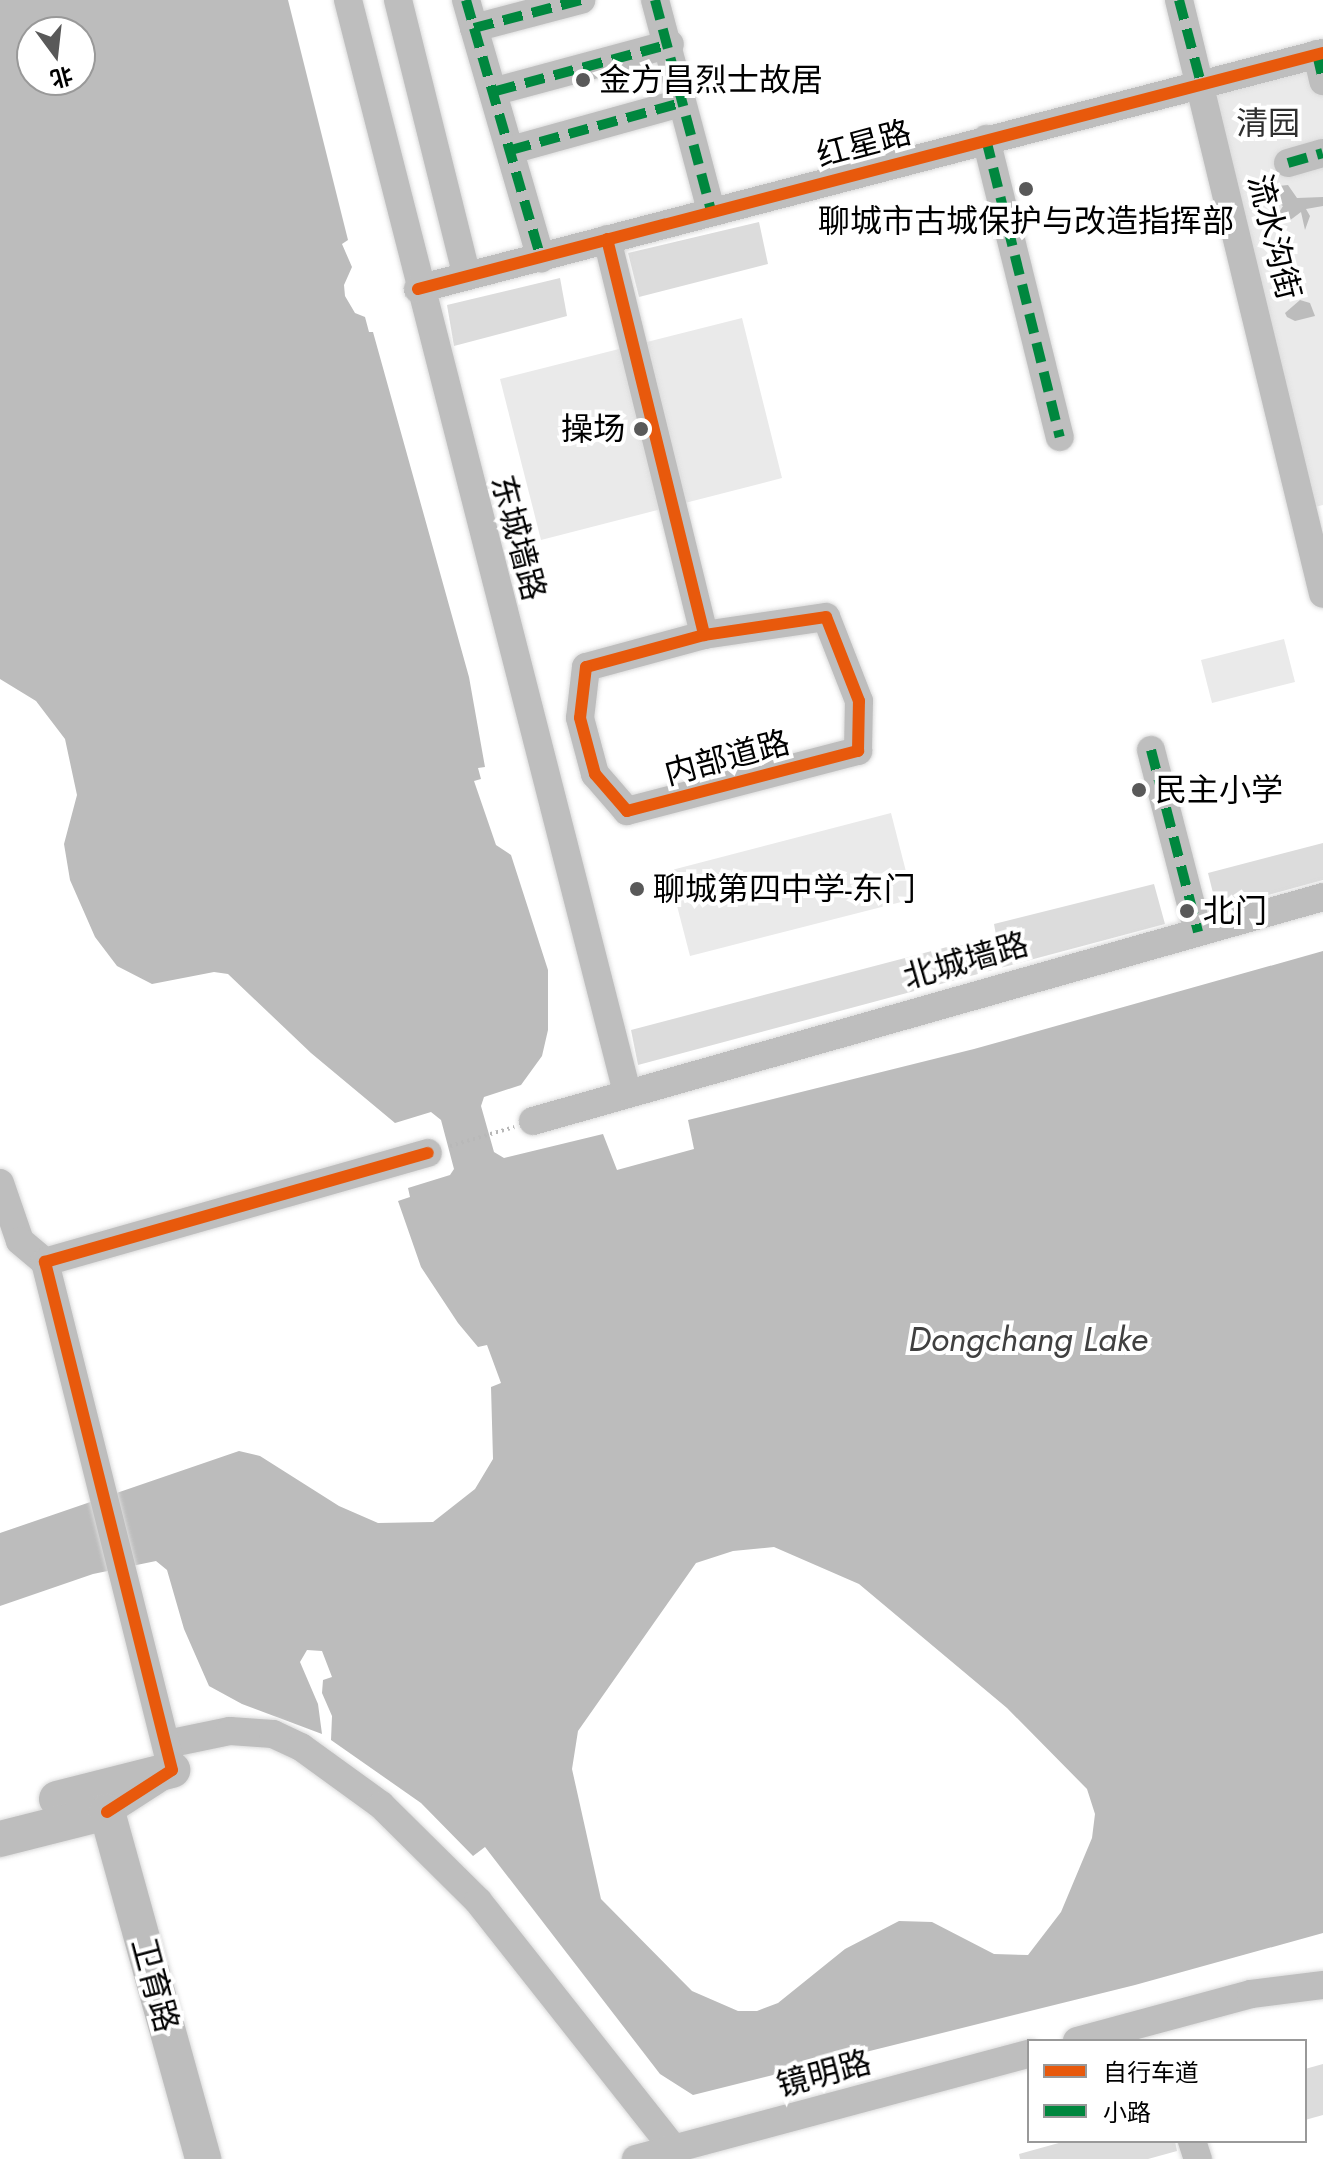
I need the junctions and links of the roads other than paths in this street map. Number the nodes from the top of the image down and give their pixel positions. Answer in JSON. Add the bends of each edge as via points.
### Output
{"nodes":[{"id":1,"x":348,"y":0,"type":"edge"},
{"id":2,"x":398,"y":0,"type":"edge"},
{"id":3,"x":466,"y":0,"type":"edge"},
{"id":4,"x":581,"y":0,"type":"edge"},
{"id":5,"x":655,"y":0,"type":"edge"},
{"id":6,"x":1179,"y":0,"type":"edge"},
{"id":7,"x":474,"y":28,"type":"junction"},
{"id":8,"x":670,"y":44,"type":"junction"},
{"id":9,"x":1321,"y":63,"type":"edge"},
{"id":10,"x":1201,"y":83,"type":"junction"},
{"id":11,"x":496,"y":91,"type":"junction"},
{"id":12,"x":681,"y":103,"type":"junction"},
{"id":13,"x":986,"y":139,"type":"junction"},
{"id":14,"x":511,"y":150,"type":"junction"},
{"id":15,"x":1323,"y":153,"type":"edge"},
{"id":16,"x":1288,"y":163,"type":"dead end"},
{"id":17,"x":711,"y":211,"type":"junction"},
{"id":18,"x":607,"y":239,"type":"junction"},
{"id":19,"x":541,"y":258,"type":"junction"},
{"id":20,"x":467,"y":276,"type":"junction"},
{"id":21,"x":418,"y":289,"type":"junction"},
{"id":22,"x":1060,"y":437,"type":"dead end"},
{"id":23,"x":1323,"y":594,"type":"edge"},
{"id":24,"x":704,"y":635,"type":"junction"},
{"id":25,"x":1151,"y":750,"type":"dead end"},
{"id":26,"x":1323,"y":897,"type":"edge"},
{"id":27,"x":1198,"y":932,"type":"junction"},
{"id":28,"x":627,"y":1092,"type":"junction"},
{"id":29,"x":533,"y":1121,"type":"road end"},
{"id":30,"x":428,"y":1153,"type":"road end"},
{"id":31,"x":0,"y":1183,"type":"edge"},
{"id":32,"x":45,"y":1262,"type":"junction"},
{"id":33,"x":169,"y":1757,"type":"junction"},
{"id":34,"x":0,"y":1814,"type":"edge"},
{"id":35,"x":96,"y":1815,"type":"junction"},
{"id":36,"x":0,"y":1839,"type":"edge"},
{"id":37,"x":1323,"y":1985,"type":"edge"},
{"id":38,"x":1161,"y":2030,"type":"edge"},
{"id":39,"x":1092,"y":2039,"type":"edge"},
{"id":40,"x":1027,"y":2055,"type":"edge"},
{"id":41,"x":675,"y":2154,"type":"edge"},
{"id":42,"x":181,"y":2159,"type":"edge"},
{"id":43,"x":203,"y":2159,"type":"edge"},
{"id":44,"x":636,"y":2159,"type":"edge"}],
"edges":[{"from":1,"to":21,"type":"street","name":"东城墙路"},
{"from":2,"to":20,"type":"street"},
{"from":3,"to":7,"type":"street"},
{"from":4,"to":7,"type":"street"},
{"from":5,"to":8,"type":"street"},
{"from":6,"to":10,"type":"street","name":"流水沟街"},
{"from":7,"to":11,"type":"street"},
{"from":8,"to":11,"type":"street"},
{"from":8,"to":12,"type":"street"},
{"from":9,"to":10,"type":"street","name":"红星路"},
{"from":10,"to":13,"type":"street","name":"红星路"},
{"from":10,"to":23,"type":"street","name":"流水沟街"},
{"from":11,"to":14,"type":"street"},
{"from":12,"to":14,"type":"street"},
{"from":12,"to":17,"type":"street"},
{"from":13,"to":17,"type":"street","name":"红星路"},
{"from":13,"to":22,"type":"street"},
{"from":14,"to":19,"type":"street"},
{"from":15,"to":16,"type":"street"},
{"from":17,"to":18,"type":"street","name":"红星路"},
{"from":18,"to":19,"type":"street","name":"红星路"},
{"from":18,"to":24,"type":"street"},
{"from":19,"to":20,"type":"street","name":"红星路"},
{"from":20,"to":21,"type":"street","name":"红星路"},
{"from":21,"to":28,"type":"street","name":"东城墙路"},
{"from":24,"to":24,"type":"street","name":"内部道路","via":[[586,667],[580,718],[595,774],[627,811],[858,751],[859,701],[826,617]]},
{"from":25,"to":27,"type":"street"},
{"from":26,"to":27,"type":"street","name":"北城墙路"},
{"from":27,"to":28,"type":"street","name":"北城墙路"},
{"from":28,"to":29,"type":"street","name":"北城墙路"},
{"from":30,"to":32,"type":"street"},
{"from":31,"to":32,"type":"street","via":[[20,1241]]},
{"from":32,"to":33,"type":"street"},
{"from":33,"to":34,"type":"main road"},
{"from":33,"to":35,"type":"street"},
{"from":33,"to":41,"type":"street","via":[[230,1731],[273,1734],[301,1747],[381,1805],[478,1901]]},
{"from":35,"to":36,"type":"main road"},
{"from":35,"to":42,"type":"main road","name":"卫育路"},
{"from":35,"to":43,"type":"main road","name":"卫育路"},
{"from":37,"to":38,"type":"street","via":[[1293,1985]]},
{"from":38,"to":39,"type":"street"},
{"from":40,"to":41,"type":"street","name":"镜明路"},
{"from":41,"to":44,"type":"street","name":"镜明路"}]}
